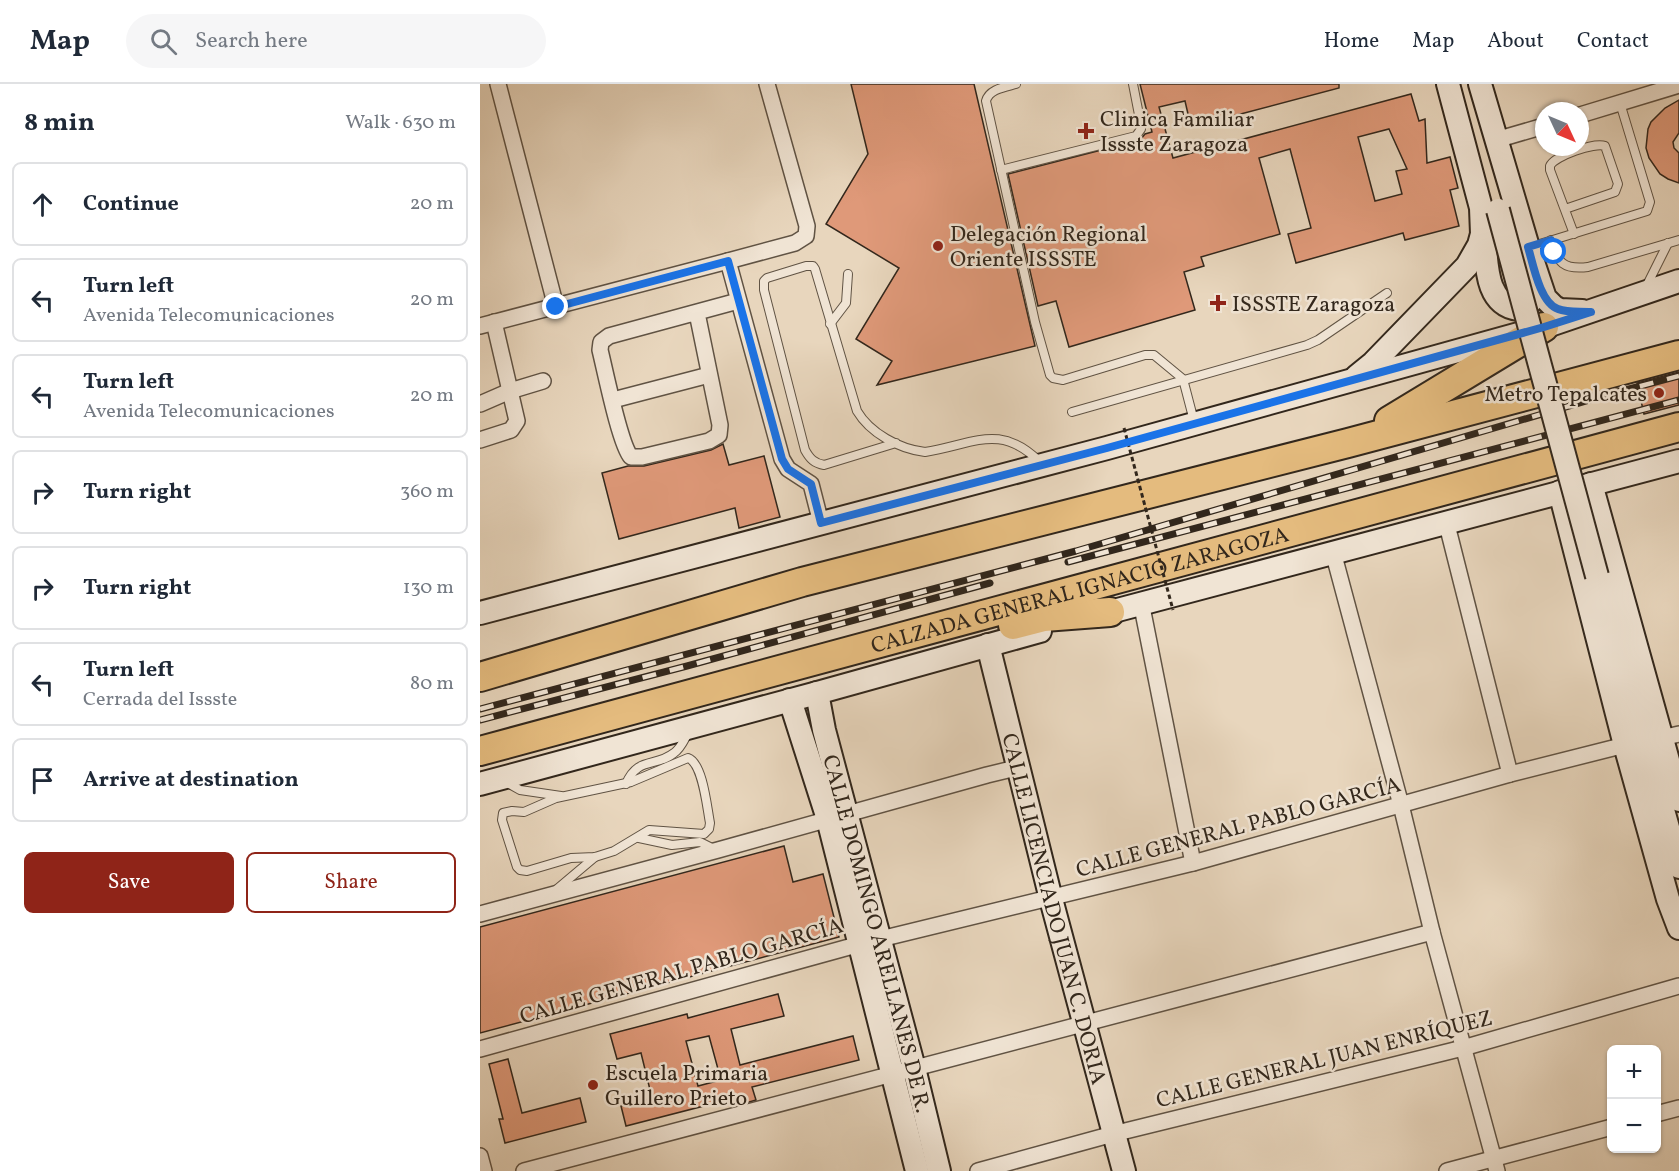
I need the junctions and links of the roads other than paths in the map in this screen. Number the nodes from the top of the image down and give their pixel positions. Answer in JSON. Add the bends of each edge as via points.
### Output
{"nodes":[{"id":1,"x":498,"y":84,"type":"edge"},
{"id":2,"x":767,"y":84,"type":"edge"},
{"id":3,"x":1016,"y":84,"type":"edge"},
{"id":4,"x":1133,"y":84,"type":"edge"},
{"id":5,"x":1448,"y":84,"type":"edge"},
{"id":6,"x":1463,"y":84,"type":"edge"},
{"id":7,"x":1480,"y":84,"type":"edge"},
{"id":8,"x":1679,"y":85,"type":"edge"},
{"id":9,"x":1642,"y":90,"type":"edge"},
{"id":10,"x":1620,"y":103,"type":"junction"},
{"id":11,"x":1589,"y":112,"type":"edge"},
{"id":12,"x":1535,"y":129,"type":"edge"},
{"id":13,"x":1496,"y":140,"type":"junction"},
{"id":14,"x":1001,"y":170,"type":"junction"},
{"id":15,"x":1565,"y":209,"type":"junction"},
{"id":16,"x":1490,"y":217,"type":"junction"},
{"id":17,"x":1574,"y":234,"type":"junction"},
{"id":18,"x":1551,"y":240,"type":"junction"},
{"id":19,"x":1679,"y":240,"type":"edge"},
{"id":20,"x":1668,"y":243,"type":"junction"},
{"id":21,"x":1528,"y":247,"type":"junction"},
{"id":22,"x":728,"y":261,"type":"junction"},
{"id":23,"x":848,"y":274,"type":"dead end"},
{"id":24,"x":1538,"y":280,"type":"junction"},
{"id":25,"x":1679,"y":281,"type":"edge"},
{"id":26,"x":1387,"y":293,"type":"dead end"},
{"id":27,"x":1643,"y":294,"type":"junction"},
{"id":28,"x":738,"y":301,"type":"junction"},
{"id":29,"x":556,"y":307,"type":"junction"},
{"id":30,"x":1591,"y":312,"type":"junction"},
{"id":31,"x":697,"y":313,"type":"junction"},
{"id":32,"x":487,"y":324,"type":"edge"},
{"id":33,"x":830,"y":324,"type":"junction"},
{"id":34,"x":1544,"y":327,"type":"junction"},
{"id":35,"x":1679,"y":355,"type":"edge"},
{"id":36,"x":709,"y":375,"type":"junction"},
{"id":37,"x":1183,"y":379,"type":"junction"},
{"id":38,"x":543,"y":381,"type":"dead end"},
{"id":39,"x":1344,"y":382,"type":"junction"},
{"id":40,"x":510,"y":391,"type":"junction"},
{"id":41,"x":613,"y":400,"type":"junction"},
{"id":42,"x":480,"y":404,"type":"edge"},
{"id":43,"x":1072,"y":412,"type":"dead end"},
{"id":44,"x":1195,"y":424,"type":"junction"},
{"id":45,"x":1679,"y":427,"type":"edge"},
{"id":46,"x":480,"y":440,"type":"edge"},
{"id":47,"x":896,"y":443,"type":"junction"},
{"id":48,"x":1348,"y":443,"type":"junction"},
{"id":49,"x":1679,"y":461,"type":"edge"},
{"id":50,"x":1043,"y":465,"type":"junction"},
{"id":51,"x":1591,"y":484,"type":"junction"},
{"id":52,"x":1560,"y":492,"type":"junction"},
{"id":53,"x":1446,"y":521,"type":"junction"},
{"id":54,"x":821,"y":523,"type":"junction"},
{"id":55,"x":1607,"y":540,"type":"junction"},
{"id":56,"x":1575,"y":549,"type":"junction"},
{"id":57,"x":1333,"y":552,"type":"junction"},
{"id":58,"x":1141,"y":602,"type":"junction"},
{"id":59,"x":1110,"y":612,"type":"junction"},
{"id":60,"x":480,"y":613,"type":"edge"},
{"id":61,"x":988,"y":645,"type":"junction"},
{"id":62,"x":860,"y":647,"type":"junction"},
{"id":63,"x":480,"y":676,"type":"edge"},
{"id":64,"x":817,"y":693,"type":"junction"},
{"id":65,"x":790,"y":700,"type":"junction"},
{"id":66,"x":691,"y":727,"type":"junction"},
{"id":67,"x":814,"y":734,"type":"junction"},
{"id":68,"x":1670,"y":736,"type":"edge"},
{"id":69,"x":1625,"y":745,"type":"junction"},
{"id":70,"x":480,"y":751,"type":"edge"},
{"id":71,"x":1020,"y":767,"type":"junction"},
{"id":72,"x":1510,"y":774,"type":"junction"},
{"id":73,"x":490,"y":781,"type":"edge"},
{"id":74,"x":626,"y":784,"type":"junction"},
{"id":75,"x":561,"y":796,"type":"junction"},
{"id":76,"x":1679,"y":800,"type":"edge"},
{"id":77,"x":1401,"y":805,"type":"junction"},
{"id":78,"x":837,"y":816,"type":"junction"},
{"id":79,"x":639,"y":838,"type":"junction"},
{"id":80,"x":718,"y":850,"type":"junction"},
{"id":81,"x":595,"y":857,"type":"junction"},
{"id":82,"x":1193,"y":863,"type":"junction"},
{"id":83,"x":1679,"y":867,"type":"edge"},
{"id":84,"x":550,"y":895,"type":"junction"},
{"id":85,"x":1052,"y":899,"type":"junction"},
{"id":86,"x":480,"y":914,"type":"edge"},
{"id":87,"x":1679,"y":928,"type":"edge"},
{"id":88,"x":1432,"y":932,"type":"junction"},
{"id":89,"x":870,"y":942,"type":"junction"},
{"id":90,"x":1679,"y":986,"type":"edge"},
{"id":91,"x":1085,"y":1022,"type":"junction"},
{"id":92,"x":1463,"y":1048,"type":"junction"},
{"id":93,"x":480,"y":1049,"type":"edge"},
{"id":94,"x":904,"y":1070,"type":"junction"},
{"id":95,"x":1679,"y":1108,"type":"edge"},
{"id":96,"x":1661,"y":1113,"type":"edge"},
{"id":97,"x":1607,"y":1128,"type":"edge"},
{"id":98,"x":1113,"y":1134,"type":"junction"},
{"id":99,"x":480,"y":1156,"type":"edge"},
{"id":100,"x":1496,"y":1165,"type":"edge"},
{"id":101,"x":484,"y":1171,"type":"edge"},
{"id":102,"x":524,"y":1171,"type":"edge"},
{"id":103,"x":916,"y":1171,"type":"edge"},
{"id":104,"x":939,"y":1171,"type":"edge"},
{"id":105,"x":978,"y":1171,"type":"edge"},
{"id":106,"x":1124,"y":1171,"type":"edge"},
{"id":107,"x":1447,"y":1171,"type":"edge"}],
"edges":[{"from":1,"to":29,"type":"street"},
{"from":2,"to":22,"type":"street","via":[[807,226],[806,236],[795,243]]},
{"from":3,"to":14,"type":"lane","via":[[987,98]]},
{"from":4,"to":14,"type":"lane","via":[[1141,125],[1136,136]]},
{"from":5,"to":16,"type":"street","via":[[1481,208]]},
{"from":6,"to":16,"type":"street"},
{"from":7,"to":13,"type":"street"},
{"from":8,"to":9,"type":"street"},
{"from":9,"to":10,"type":"street"},
{"from":10,"to":11,"type":"street"},
{"from":10,"to":17,"type":"lane","via":[[1650,207],[1643,213]]},
{"from":12,"to":13,"type":"street"},
{"from":13,"to":21,"type":"street"},
{"from":14,"to":37,"type":"lane","via":[[1035,322],[1053,378],[1063,380],[1154,355]]},
{"from":15,"to":15,"type":"lane","via":[[1550,170],[1552,161],[1596,144],[1605,146],[1618,184],[1615,192]]},
{"from":15,"to":17,"type":"lane"},
{"from":16,"to":24,"type":"street","via":[[1491,285],[1502,302],[1518,309],[1527,305],[1535,296]]},
{"from":16,"to":39,"type":"street","via":[[1467,266],[1373,363]]},
{"from":16,"to":83,"type":"street","bridge":true},
{"from":17,"to":18,"type":"lane"},
{"from":18,"to":20,"type":"lane","via":[[1558,259],[1577,268]]},
{"from":18,"to":21,"type":"lane"},
{"from":19,"to":20,"type":"lane"},
{"from":20,"to":27,"type":"lane"},
{"from":21,"to":24,"type":"street"},
{"from":22,"to":28,"type":"street"},
{"from":22,"to":29,"type":"street"},
{"from":23,"to":33,"type":"lane","via":[[846,303]]},
{"from":24,"to":30,"type":"street","via":[[1554,308]]},
{"from":25,"to":27,"type":"street"},
{"from":26,"to":37,"type":"lane","via":[[1307,345]]},
{"from":27,"to":30,"type":"street"},
{"from":28,"to":31,"type":"street"},
{"from":28,"to":54,"type":"street","via":[[782,459],[788,469],[811,484]]},
{"from":29,"to":32,"type":"street"},
{"from":30,"to":34,"type":"street"},
{"from":31,"to":36,"type":"street"},
{"from":31,"to":41,"type":"street","via":[[609,336],[601,342]]},
{"from":32,"to":40,"type":"street"},
{"from":33,"to":47,"type":"lane","via":[[856,411],[878,434]]},
{"from":33,"to":47,"type":"lane","via":[[813,266],[772,275],[764,281],[808,457],[824,465]]},
{"from":34,"to":39,"type":"street"},
{"from":34,"to":48,"type":"highway","via":[[1429,399]]},
{"from":35,"to":48,"type":"highway"},
{"from":36,"to":41,"type":"street"},
{"from":36,"to":41,"type":"street","via":[[720,430],[710,441],[631,457],[625,448]]},
{"from":37,"to":43,"type":"lane"},
{"from":37,"to":44,"type":"lane"},
{"from":38,"to":40,"type":"street"},
{"from":39,"to":44,"type":"street"},
{"from":40,"to":42,"type":"street"},
{"from":40,"to":46,"type":"street","via":[[517,420],[514,428]]},
{"from":44,"to":50,"type":"street"},
{"from":45,"to":62,"type":"highway","name":"CALZADA GENERAL IGNACIO ZARAGOZA"},
{"from":47,"to":50,"type":"lane","via":[[925,452],[1000,438],[1029,450]]},
{"from":48,"to":63,"type":"highway","via":[[802,582]]},
{"from":49,"to":51,"type":"street","name":"CALZADA GENERAL IGNACIO ZARAGOZA"},
{"from":50,"to":54,"type":"street"},
{"from":51,"to":52,"type":"street","name":"CALZADA GENERAL IGNACIO ZARAGOZA"},
{"from":51,"to":55,"type":"street"},
{"from":52,"to":53,"type":"street","name":"CALZADA GENERAL IGNACIO ZARAGOZA"},
{"from":52,"to":56,"type":"street"},
{"from":53,"to":57,"type":"street","name":"CALZADA GENERAL IGNACIO ZARAGOZA"},
{"from":53,"to":72,"type":"street"},
{"from":54,"to":60,"type":"street"},
{"from":55,"to":56,"type":"street","via":[[1588,535]]},
{"from":55,"to":68,"type":"street"},
{"from":56,"to":69,"type":"street"},
{"from":57,"to":58,"type":"street","name":"CALZADA GENERAL IGNACIO ZARAGOZA"},
{"from":57,"to":77,"type":"street"},
{"from":58,"to":59,"type":"street","name":"CALZADA GENERAL IGNACIO ZARAGOZA"},
{"from":58,"to":82,"type":"street"},
{"from":59,"to":61,"type":"street","name":"CALZADA GENERAL IGNACIO ZARAGOZA"},
{"from":59,"to":62,"type":"highway","via":[[1044,617],[980,634]]},
{"from":61,"to":64,"type":"street","name":"CALZADA GENERAL IGNACIO ZARAGOZA"},
{"from":61,"to":71,"type":"street","name":"CALLE LICENCIADO JUAN C. DORIA"},
{"from":62,"to":70,"type":"highway","name":"CALZADA GENERAL IGNACIO ZARAGOZA"},
{"from":64,"to":65,"type":"street","name":"CALZADA GENERAL IGNACIO ZARAGOZA"},
{"from":64,"to":67,"type":"street","name":"CALLE DOMINGO ARELLANES DE R."},
{"from":65,"to":66,"type":"street","name":"CALZADA GENERAL IGNACIO ZARAGOZA"},
{"from":65,"to":67,"type":"street","name":"CALLE DOMINGO ARELLANES DE R."},
{"from":66,"to":73,"type":"street","name":"CALZADA GENERAL IGNACIO ZARAGOZA"},
{"from":66,"to":74,"type":"lane","via":[[676,752],[635,768]]},
{"from":67,"to":78,"type":"street","name":"CALLE DOMINGO ARELLANES DE R."},
{"from":68,"to":76,"type":"street"},
{"from":69,"to":72,"type":"street","name":"CALLE GENERAL PABLO GARCÍA"},
{"from":69,"to":87,"type":"street"},
{"from":71,"to":78,"type":"street"},
{"from":71,"to":85,"type":"street","name":"CALLE LICENCIADO JUAN C. DORIA"},
{"from":72,"to":77,"type":"street","name":"CALLE GENERAL PABLO GARCÍA"},
{"from":73,"to":75,"type":"lane"},
{"from":74,"to":75,"type":"lane"},
{"from":74,"to":79,"type":"lane","via":[[688,758],[696,764],[700,775],[710,823],[707,832],[649,830]]},
{"from":75,"to":81,"type":"lane","via":[[524,812],[503,813],[517,867],[527,871],[571,858]]},
{"from":77,"to":82,"type":"street","name":"CALLE GENERAL PABLO GARCÍA"},
{"from":77,"to":88,"type":"street"},
{"from":78,"to":80,"type":"street"},
{"from":78,"to":89,"type":"street","name":"CALLE DOMINGO ARELLANES DE R."},
{"from":79,"to":80,"type":"lane","via":[[672,844],[700,842]]},
{"from":79,"to":81,"type":"lane"},
{"from":80,"to":84,"type":"street"},
{"from":81,"to":84,"type":"lane"},
{"from":82,"to":85,"type":"street","name":"CALLE GENERAL PABLO GARCÍA"},
{"from":84,"to":86,"type":"street"},
{"from":85,"to":89,"type":"street","name":"CALLE GENERAL PABLO GARCÍA"},
{"from":85,"to":91,"type":"street","name":"CALLE LICENCIADO JUAN C. DORIA"},
{"from":88,"to":91,"type":"street"},
{"from":88,"to":92,"type":"street"},
{"from":89,"to":93,"type":"street","name":"CALLE GENERAL PABLO GARCÍA"},
{"from":89,"to":94,"type":"street","name":"CALLE DOMINGO ARELLANES DE R."},
{"from":90,"to":92,"type":"street","name":"CALLE GENERAL JUAN ENRÍQUEZ"},
{"from":91,"to":94,"type":"street"},
{"from":91,"to":98,"type":"street","name":"CALLE LICENCIADO JUAN C. DORIA"},
{"from":92,"to":98,"type":"street","name":"CALLE GENERAL JUAN ENRÍQUEZ"},
{"from":92,"to":100,"type":"street"},
{"from":94,"to":102,"type":"street"},
{"from":94,"to":103,"type":"street","name":"CALLE DOMINGO ARELLANES DE R."},
{"from":94,"to":104,"type":"street","name":"CALLE DOMINGO ARELLANES DE R."},
{"from":95,"to":96,"type":"street"},
{"from":97,"to":100,"type":"street"},
{"from":98,"to":105,"type":"street","name":"CALLE GENERAL JUAN ENRÍQUEZ"},
{"from":98,"to":106,"type":"street","name":"CALLE LICENCIADO JUAN C. DORIA"},
{"from":99,"to":101,"type":"street"},
{"from":100,"to":107,"type":"street"}]}
